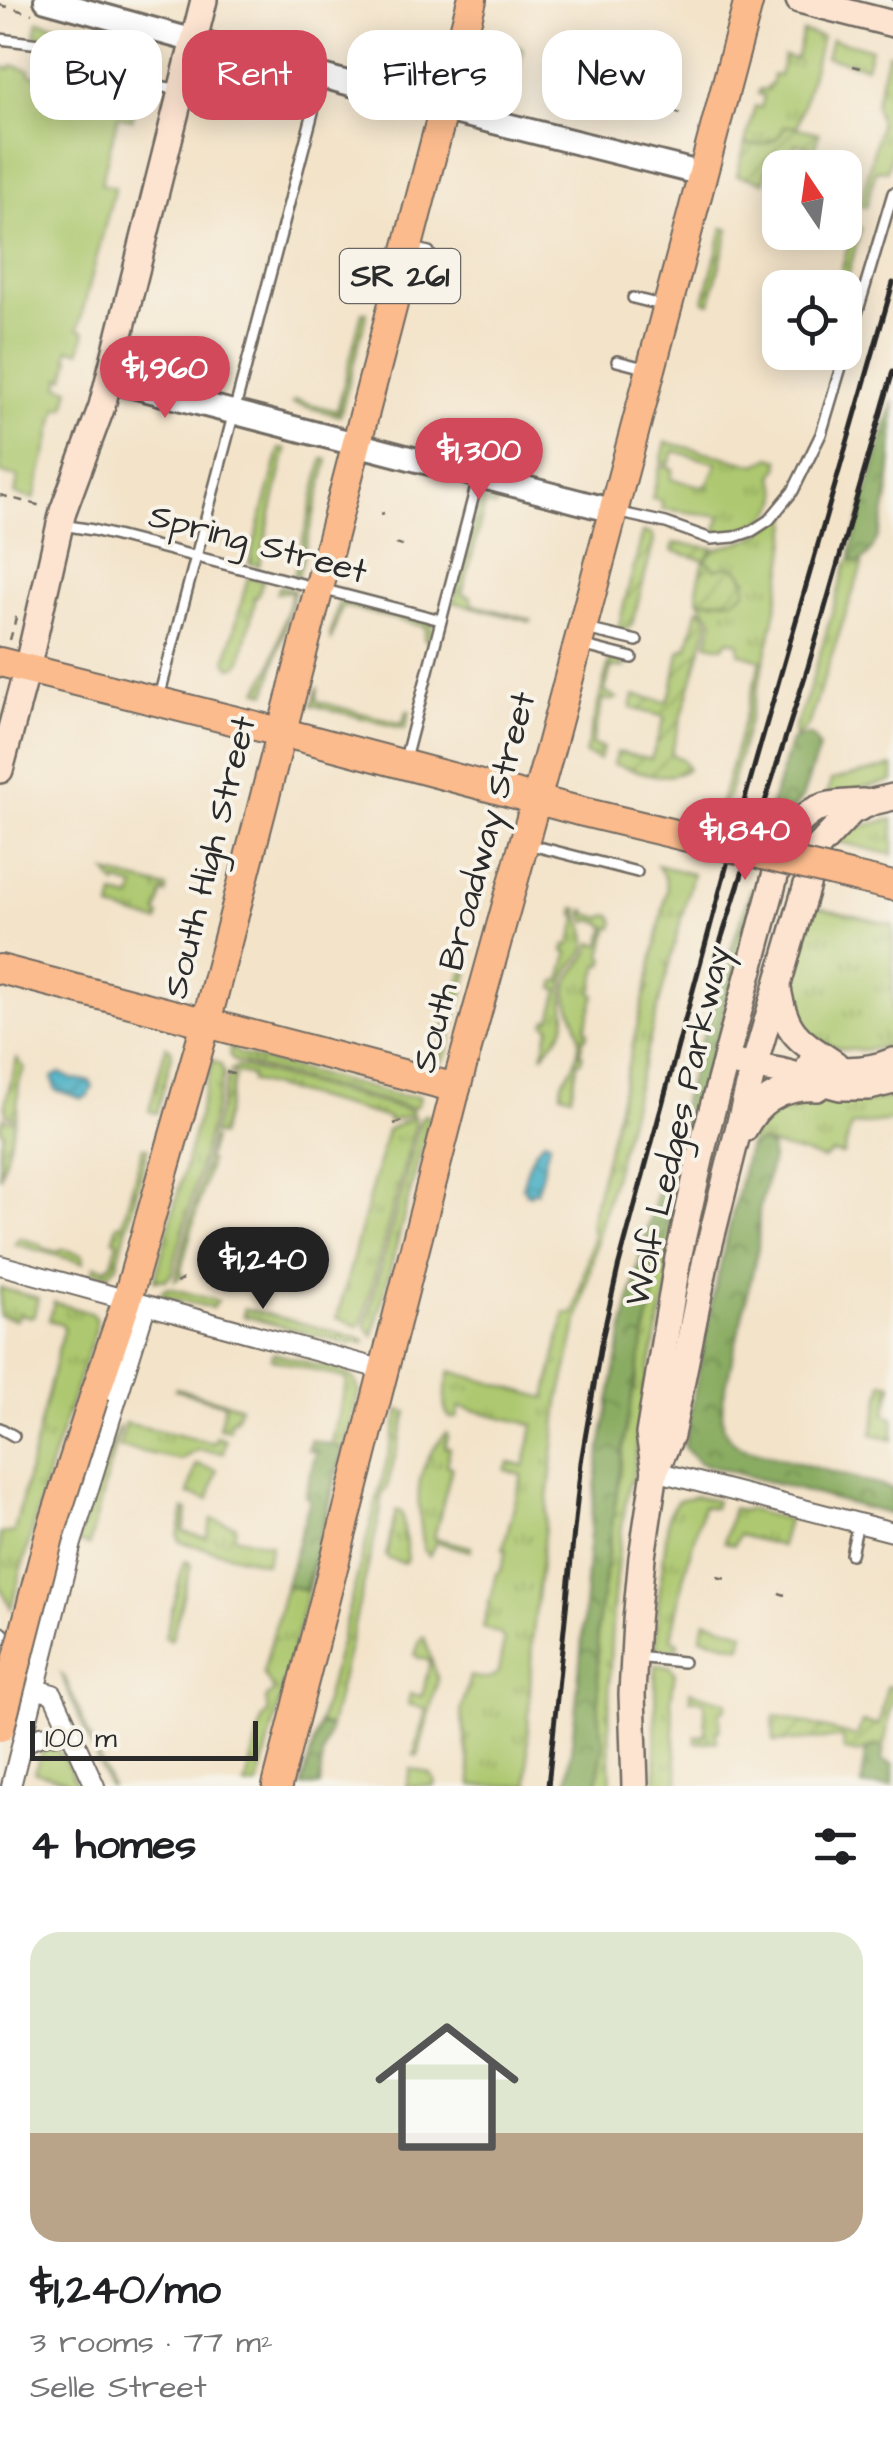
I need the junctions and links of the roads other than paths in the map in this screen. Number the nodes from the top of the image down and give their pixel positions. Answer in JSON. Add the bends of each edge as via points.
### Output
{"nodes":[{"id":1,"x":46,"y":0,"type":"edge"},
{"id":2,"x":204,"y":0,"type":"edge"},
{"id":3,"x":472,"y":0,"type":"edge"},
{"id":4,"x":750,"y":0,"type":"edge"},
{"id":5,"x":799,"y":0,"type":"edge"},
{"id":6,"x":893,"y":24,"type":"edge"},
{"id":7,"x":197,"y":30,"type":"edge"},
{"id":8,"x":464,"y":30,"type":"edge"},
{"id":9,"x":182,"y":36,"type":"edge"},
{"id":10,"x":0,"y":39,"type":"edge"},
{"id":11,"x":182,"y":90,"type":"joint"},
{"id":12,"x":311,"y":120,"type":"edge"},
{"id":13,"x":440,"y":120,"type":"edge"},
{"id":14,"x":486,"y":120,"type":"edge"},
{"id":15,"x":702,"y":174,"type":"junction"},
{"id":16,"x":893,"y":193,"type":"edge"},
{"id":17,"x":634,"y":298,"type":"dead end"},
{"id":18,"x":668,"y":307,"type":"junction"},
{"id":19,"x":617,"y":361,"type":"dead end"},
{"id":20,"x":651,"y":370,"type":"junction"},
{"id":21,"x":108,"y":380,"type":"junction"},
{"id":22,"x":233,"y":412,"type":"junction"},
{"id":23,"x":357,"y":444,"type":"junction"},
{"id":24,"x":478,"y":476,"type":"junction"},
{"id":25,"x":614,"y":511,"type":"junction"},
{"id":26,"x":53,"y":516,"type":"junction"},
{"id":27,"x":197,"y":556,"type":"junction"},
{"id":28,"x":319,"y":588,"type":"junction"},
{"id":29,"x":441,"y":620,"type":"junction"},
{"id":30,"x":580,"y":636,"type":"junction"},
{"id":31,"x":637,"y":641,"type":"dead end"},
{"id":32,"x":632,"y":658,"type":"dead end"},
{"id":33,"x":14,"y":666,"type":"edge"},
{"id":34,"x":158,"y":701,"type":"junction"},
{"id":35,"x":281,"y":732,"type":"junction"},
{"id":36,"x":404,"y":764,"type":"junction"},
{"id":37,"x":0,"y":770,"type":"edge"},
{"id":38,"x":536,"y":799,"type":"junction"},
{"id":39,"x":882,"y":800,"type":"edge"},
{"id":40,"x":524,"y":843,"type":"junction"},
{"id":41,"x":638,"y":872,"type":"dead end"},
{"id":42,"x":893,"y":886,"type":"edge"},
{"id":43,"x":0,"y":969,"type":"edge"},
{"id":44,"x":778,"y":985,"type":"junction"},
{"id":45,"x":206,"y":1023,"type":"junction"},
{"id":46,"x":727,"y":1054,"type":"junction"},
{"id":47,"x":756,"y":1059,"type":"junction"},
{"id":48,"x":893,"y":1061,"type":"edge"},
{"id":49,"x":848,"y":1079,"type":"junction"},
{"id":50,"x":893,"y":1081,"type":"edge"},
{"id":51,"x":456,"y":1088,"type":"junction"},
{"id":52,"x":733,"y":1149,"type":"junction"},
{"id":53,"x":0,"y":1265,"type":"edge"},
{"id":54,"x":136,"y":1303,"type":"junction"},
{"id":55,"x":384,"y":1370,"type":"junction"},
{"id":56,"x":0,"y":1430,"type":"edge"},
{"id":57,"x":14,"y":1436,"type":"dead end"},
{"id":58,"x":655,"y":1471,"type":"junction"},
{"id":59,"x":858,"y":1523,"type":"junction"},
{"id":60,"x":893,"y":1532,"type":"edge"},
{"id":61,"x":851,"y":1554,"type":"dead end"},
{"id":62,"x":0,"y":1636,"type":"edge"},
{"id":63,"x":634,"y":1657,"type":"junction"},
{"id":64,"x":0,"y":1658,"type":"edge"},
{"id":65,"x":683,"y":1662,"type":"dead end"},
{"id":66,"x":35,"y":1696,"type":"junction"},
{"id":67,"x":71,"y":1732,"type":"junction"},
{"id":68,"x":11,"y":1736,"type":"edge"},
{"id":69,"x":0,"y":1741,"type":"edge"},
{"id":70,"x":11,"y":1786,"type":"edge"},
{"id":71,"x":95,"y":1786,"type":"edge"},
{"id":72,"x":277,"y":1786,"type":"edge"},
{"id":73,"x":635,"y":1786,"type":"edge"}],
"edges":[{"from":1,"to":9,"type":"street"},
{"from":2,"to":7,"type":"main road"},
{"from":3,"to":8,"type":"main road","name":"South High Street","number":"SR 261"},
{"from":4,"to":15,"type":"main road","name":"South Broadway Street"},
{"from":5,"to":6,"type":"main road"},
{"from":10,"to":11,"type":"lane","via":[[75,51],[134,80]]},
{"from":11,"to":21,"type":"main road"},
{"from":12,"to":22,"type":"lane"},
{"from":13,"to":23,"type":"main road","name":"South High Street","number":"SR 261","via":[[418,250]]},
{"from":14,"to":15,"type":"street"},
{"from":15,"to":18,"type":"main road","name":"South Broadway Street"},
{"from":16,"to":25,"type":"lane","via":[[821,434],[780,508],[752,531],[712,539]]},
{"from":17,"to":18,"type":"lane"},
{"from":18,"to":20,"type":"main road","name":"South Broadway Street"},
{"from":19,"to":20,"type":"lane"},
{"from":20,"to":25,"type":"main road","name":"South Broadway Street"},
{"from":21,"to":22,"type":"street"},
{"from":21,"to":26,"type":"main road"},
{"from":22,"to":23,"type":"street"},
{"from":22,"to":27,"type":"lane"},
{"from":23,"to":24,"type":"street"},
{"from":23,"to":28,"type":"main road","name":"South High Street","number":"SR 261"},
{"from":24,"to":25,"type":"street"},
{"from":24,"to":29,"type":"lane"},
{"from":25,"to":30,"type":"main road","name":"South Broadway Street"},
{"from":26,"to":27,"type":"lane","name":"Spring Street"},
{"from":26,"to":33,"type":"main road"},
{"from":27,"to":28,"type":"lane","name":"Spring Street"},
{"from":27,"to":34,"type":"lane"},
{"from":28,"to":29,"type":"lane","name":"Spring Street"},
{"from":28,"to":35,"type":"main road","name":"South High Street","number":"SR 261"},
{"from":29,"to":36,"type":"lane"},
{"from":30,"to":31,"type":"lane"},
{"from":30,"to":32,"type":"lane"},
{"from":30,"to":38,"type":"main road","name":"South Broadway Street"},
{"from":33,"to":34,"type":"main road"},
{"from":33,"to":37,"type":"main road"},
{"from":34,"to":35,"type":"main road"},
{"from":35,"to":36,"type":"main road"},
{"from":35,"to":45,"type":"main road","name":"South High Street"},
{"from":36,"to":38,"type":"main road"},
{"from":38,"to":40,"type":"main road","name":"South Broadway Street"},
{"from":38,"to":42,"type":"main road","bridge":true},
{"from":39,"to":44,"type":"main road","name":"Wolf Ledges Parkway","via":[[852,811],[818,847]]},
{"from":39,"to":46,"type":"main road","name":"Wolf Ledges Parkway","via":[[820,807],[786,839]]},
{"from":40,"to":41,"type":"lane"},
{"from":40,"to":51,"type":"main road","name":"South Broadway Street"},
{"from":43,"to":45,"type":"main road"},
{"from":44,"to":47,"type":"main road","name":"Wolf Ledges Parkway"},
{"from":44,"to":49,"type":"main road","via":[[791,1030]]},
{"from":45,"to":51,"type":"main road"},
{"from":45,"to":54,"type":"main road","name":"South High Street"},
{"from":46,"to":47,"type":"main road"},
{"from":46,"to":58,"type":"main road","name":"Wolf Ledges Parkway","via":[[656,1382],[649,1434]]},
{"from":47,"to":49,"type":"main road","via":[[831,1070]]},
{"from":47,"to":52,"type":"main road","name":"Wolf Ledges Parkway"},
{"from":48,"to":49,"type":"main road"},
{"from":49,"to":50,"type":"main road","via":[[869,1088]]},
{"from":49,"to":52,"type":"main road","via":[[767,1100]]},
{"from":51,"to":55,"type":"main road","name":"South Broadway Street"},
{"from":52,"to":58,"type":"main road","name":"Wolf Ledges Parkway","via":[[671,1435]]},
{"from":53,"to":54,"type":"street"},
{"from":54,"to":55,"type":"street"},
{"from":54,"to":66,"type":"street"},
{"from":54,"to":68,"type":"main road","name":"South High Street","bridge":true,"via":[[95,1394],[49,1538]]},
{"from":55,"to":72,"type":"main road","name":"South Broadway Street"},
{"from":56,"to":57,"type":"lane"},
{"from":58,"to":59,"type":"street"},
{"from":58,"to":63,"type":"main road","name":"Wolf Ledges Parkway"},
{"from":59,"to":60,"type":"street"},
{"from":59,"to":61,"type":"lane"},
{"from":62,"to":66,"type":"street"},
{"from":63,"to":65,"type":"lane"},
{"from":63,"to":73,"type":"main road","name":"Wolf Ledges Parkway"},
{"from":64,"to":66,"type":"street","via":[[16,1684]]},
{"from":66,"to":67,"type":"street","via":[[53,1694]]},
{"from":66,"to":68,"type":"street"},
{"from":66,"to":69,"type":"lane","via":[[7,1715]]},
{"from":67,"to":68,"type":"street"},
{"from":67,"to":71,"type":"street"},
{"from":68,"to":70,"type":"street"}]}
